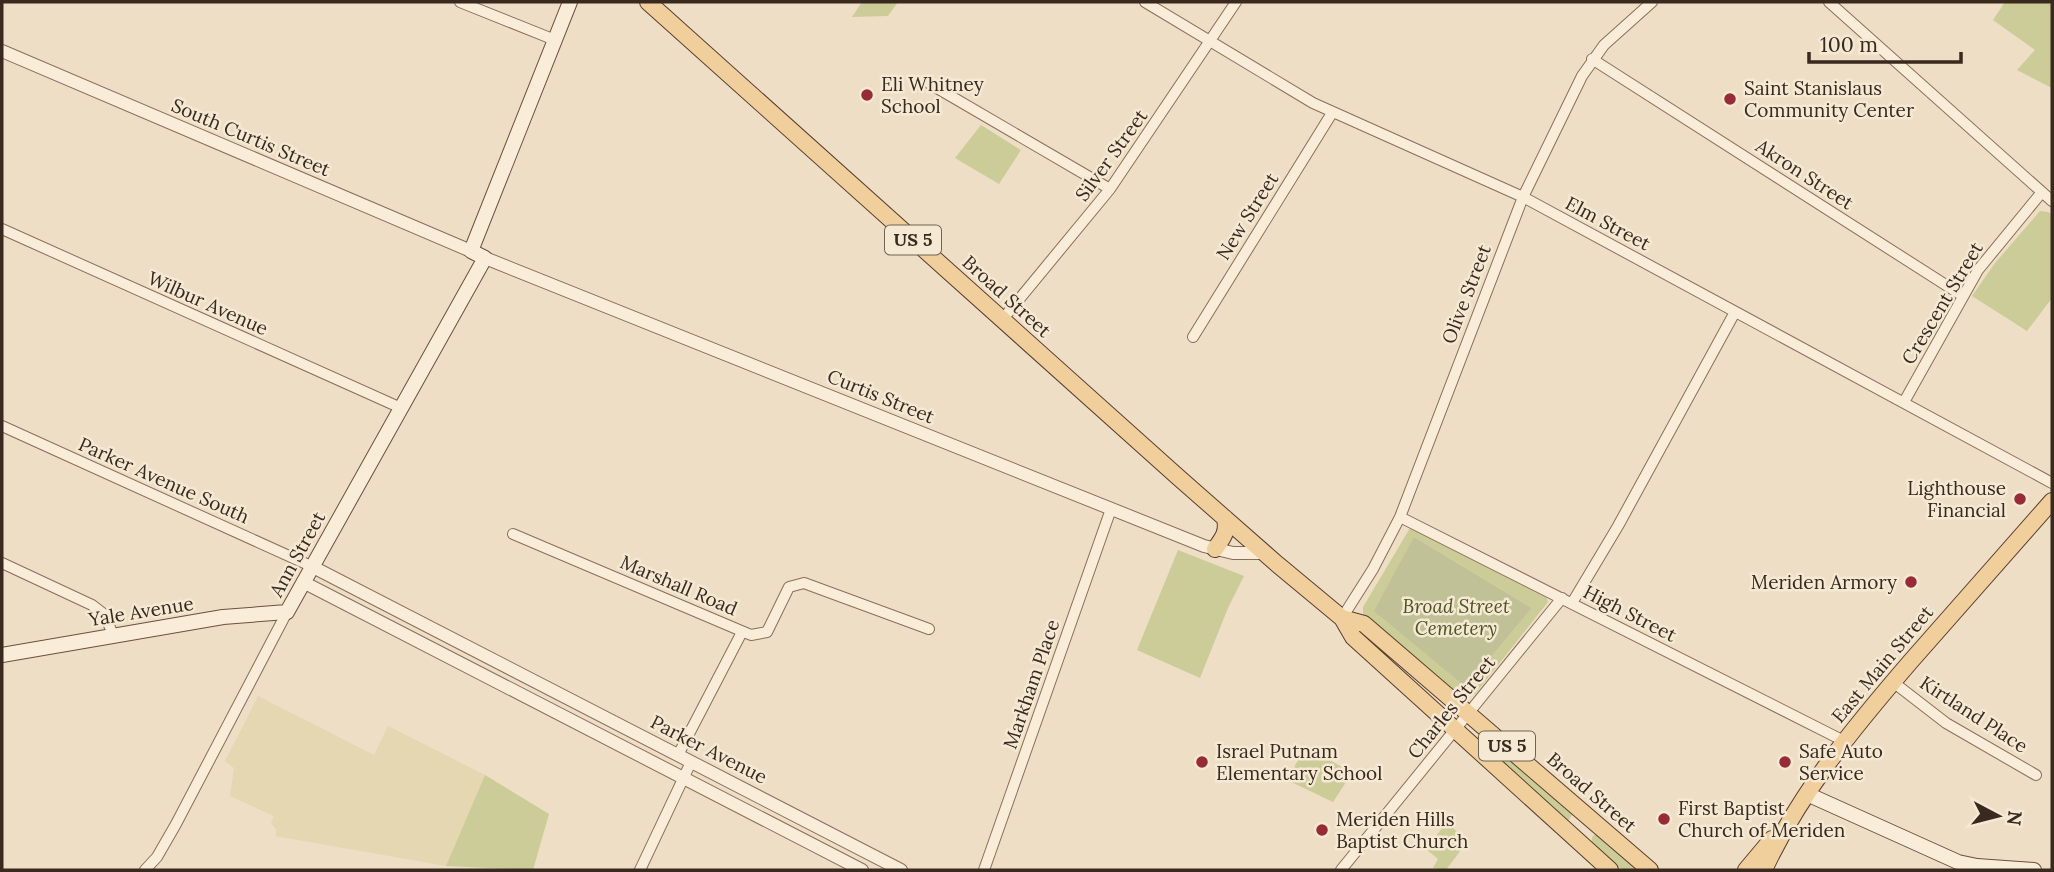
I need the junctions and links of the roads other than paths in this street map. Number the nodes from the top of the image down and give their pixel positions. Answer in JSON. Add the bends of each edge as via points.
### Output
{"nodes":[{"id":1,"x":460,"y":2,"type":"edge"},
{"id":2,"x":570,"y":2,"type":"edge"},
{"id":3,"x":648,"y":2,"type":"edge"},
{"id":4,"x":1145,"y":2,"type":"edge"},
{"id":5,"x":1236,"y":2,"type":"edge"},
{"id":6,"x":1652,"y":2,"type":"edge"},
{"id":7,"x":1829,"y":2,"type":"edge"},
{"id":8,"x":555,"y":40,"type":"junction"},
{"id":9,"x":1210,"y":41,"type":"junction"},
{"id":10,"x":2,"y":51,"type":"edge"},
{"id":11,"x":1592,"y":60,"type":"junction"},
{"id":12,"x":930,"y":84,"type":"dead end"},
{"id":13,"x":1332,"y":113,"type":"junction"},
{"id":14,"x":1110,"y":189,"type":"junction"},
{"id":15,"x":2042,"y":192,"type":"junction"},
{"id":16,"x":1523,"y":197,"type":"junction"},
{"id":17,"x":2052,"y":201,"type":"edge"},
{"id":18,"x":2,"y":229,"type":"edge"},
{"id":19,"x":471,"y":251,"type":"junction"},
{"id":20,"x":485,"y":258,"type":"junction"},
{"id":21,"x":1963,"y":296,"type":"junction"},
{"id":22,"x":1735,"y":312,"type":"junction"},
{"id":23,"x":1002,"y":320,"type":"junction"},
{"id":24,"x":1193,"y":337,"type":"dead end"},
{"id":25,"x":1904,"y":402,"type":"junction"},
{"id":26,"x":401,"y":408,"type":"junction"},
{"id":27,"x":2,"y":426,"type":"edge"},
{"id":28,"x":2052,"y":483,"type":"edge"},
{"id":29,"x":2052,"y":501,"type":"edge"},
{"id":30,"x":1111,"y":509,"type":"junction"},
{"id":31,"x":1400,"y":517,"type":"junction"},
{"id":32,"x":1225,"y":518,"type":"junction"},
{"id":33,"x":513,"y":534,"type":"dead end"},
{"id":34,"x":1215,"y":550,"type":"junction"},
{"id":35,"x":1265,"y":554,"type":"junction"},
{"id":36,"x":2,"y":563,"type":"edge"},
{"id":37,"x":311,"y":566,"type":"junction"},
{"id":38,"x":303,"y":582,"type":"junction"},
{"id":39,"x":1567,"y":600,"type":"junction"},
{"id":40,"x":287,"y":612,"type":"junction"},
{"id":41,"x":1342,"y":618,"type":"junction"},
{"id":42,"x":929,"y":629,"type":"dead end"},
{"id":43,"x":742,"y":632,"type":"junction"},
{"id":44,"x":113,"y":635,"type":"junction"},
{"id":45,"x":445,"y":636,"type":"junction"},
{"id":46,"x":437,"y":652,"type":"junction"},
{"id":47,"x":2,"y":655,"type":"edge"},
{"id":48,"x":1893,"y":682,"type":"junction"},
{"id":49,"x":567,"y":698,"type":"junction"},
{"id":50,"x":1469,"y":713,"type":"junction"},
{"id":51,"x":559,"y":715,"type":"junction"},
{"id":52,"x":1455,"y":730,"type":"junction"},
{"id":53,"x":1844,"y":741,"type":"junction"},
{"id":54,"x":678,"y":755,"type":"junction"},
{"id":55,"x":691,"y":762,"type":"junction"},
{"id":56,"x":2036,"y":775,"type":"dead end"},
{"id":57,"x":683,"y":779,"type":"junction"},
{"id":58,"x":1807,"y":793,"type":"junction"},
{"id":59,"x":1793,"y":816,"type":"junction"},
{"id":60,"x":1590,"y":818,"type":"junction"},
{"id":61,"x":833,"y":835,"type":"junction"},
{"id":62,"x":1574,"y":838,"type":"junction"},
{"id":63,"x":825,"y":851,"type":"junction"},
{"id":64,"x":145,"y":870,"type":"edge"},
{"id":65,"x":640,"y":870,"type":"edge"},
{"id":66,"x":862,"y":870,"type":"edge"},
{"id":67,"x":901,"y":870,"type":"edge"},
{"id":68,"x":984,"y":870,"type":"edge"},
{"id":69,"x":1341,"y":870,"type":"edge"},
{"id":70,"x":1610,"y":870,"type":"edge"},
{"id":71,"x":1650,"y":870,"type":"edge"},
{"id":72,"x":1746,"y":870,"type":"edge"},
{"id":73,"x":1764,"y":870,"type":"edge"},
{"id":74,"x":2034,"y":870,"type":"edge"}],
"edges":[{"from":1,"to":8,"type":"street"},
{"from":2,"to":8,"type":"main road"},
{"from":3,"to":23,"type":"main road","name":"Broad Street","number":"US 5"},
{"from":4,"to":9,"type":"street","name":"Elm Street"},
{"from":5,"to":9,"type":"street","name":"Silver Street"},
{"from":6,"to":11,"type":"street","name":"Olive Street"},
{"from":7,"to":15,"type":"street"},
{"from":8,"to":19,"type":"main road"},
{"from":9,"to":13,"type":"street","name":"Elm Street"},
{"from":9,"to":14,"type":"street","name":"Silver Street"},
{"from":10,"to":19,"type":"street","name":"South Curtis Street"},
{"from":11,"to":16,"type":"street","name":"Olive Street"},
{"from":11,"to":21,"type":"street","name":"Akron Street"},
{"from":12,"to":14,"type":"street"},
{"from":13,"to":16,"type":"street","name":"Elm Street"},
{"from":13,"to":24,"type":"street","name":"New Street"},
{"from":14,"to":23,"type":"street","name":"Silver Street"},
{"from":15,"to":17,"type":"street"},
{"from":15,"to":21,"type":"street","name":"Crescent Street","via":[[1987,255]]},
{"from":16,"to":22,"type":"street","name":"Elm Street"},
{"from":16,"to":31,"type":"street","name":"Olive Street"},
{"from":18,"to":26,"type":"street","name":"Wilbur Avenue"},
{"from":19,"to":20,"type":"main road","name":"South Curtis Street"},
{"from":20,"to":26,"type":"main road","name":"Ann Street"},
{"from":20,"to":30,"type":"street","name":"Curtis Street"},
{"from":21,"to":25,"type":"street","name":"Crescent Street"},
{"from":22,"to":25,"type":"street","name":"Elm Street"},
{"from":22,"to":39,"type":"street","name":"Charles Street","via":[[1618,526]]},
{"from":23,"to":32,"type":"main road","name":"Broad Street","number":"US 5"},
{"from":25,"to":28,"type":"street","name":"Elm Street"},
{"from":26,"to":37,"type":"main road","name":"Ann Street"},
{"from":27,"to":37,"type":"street","name":"Parker Avenue South"},
{"from":29,"to":48,"type":"main road","name":"East Main Street"},
{"from":30,"to":34,"type":"street","name":"Curtis Street"},
{"from":30,"to":68,"type":"street","name":"Markham Place"},
{"from":31,"to":39,"type":"street","name":"High Street"},
{"from":31,"to":41,"type":"street","name":"Olive Street"},
{"from":32,"to":34,"type":"main road","via":[[1226,535]]},
{"from":32,"to":35,"type":"main road","name":"Broad Street","number":"US 5"},
{"from":33,"to":43,"type":"street","name":"Marshall Road"},
{"from":34,"to":35,"type":"street","name":"Curtis Street"},
{"from":35,"to":41,"type":"main road","name":"Broad Street","number":"US 5"},
{"from":36,"to":44,"type":"street","via":[[92,605],[105,615]]},
{"from":37,"to":38,"type":"main road","name":"Ann Street"},
{"from":37,"to":45,"type":"street","name":"Parker Avenue"},
{"from":38,"to":40,"type":"main road","name":"Ann Street"},
{"from":38,"to":46,"type":"street","name":"Parker Avenue"},
{"from":39,"to":50,"type":"street","name":"Charles Street"},
{"from":39,"to":53,"type":"street","name":"High Street"},
{"from":40,"to":44,"type":"main road","name":"Yale Avenue"},
{"from":40,"to":64,"type":"street","name":"Ann Street","via":[[176,824]]},
{"from":41,"to":50,"type":"main road","name":"Broad Street","number":"US 5","via":[[1364,624]]},
{"from":41,"to":52,"type":"main road","name":"Broad Street","number":"US 5","via":[[1353,637]]},
{"from":42,"to":43,"type":"street","via":[[804,583],[789,587],[766,632]]},
{"from":43,"to":54,"type":"street","name":"Marshall Road"},
{"from":44,"to":47,"type":"main road","name":"Yale Avenue"},
{"from":45,"to":46,"type":"street"},
{"from":45,"to":49,"type":"street","name":"Parker Avenue"},
{"from":46,"to":51,"type":"street","name":"Parker Avenue"},
{"from":48,"to":53,"type":"main road","name":"East Main Street"},
{"from":48,"to":56,"type":"street","name":"Kirtland Place","via":[[1946,723]]},
{"from":49,"to":51,"type":"street"},
{"from":49,"to":54,"type":"street","name":"Parker Avenue"},
{"from":50,"to":52,"type":"street","name":"Charles Street"},
{"from":50,"to":60,"type":"main road","name":"Broad Street","number":"US 5"},
{"from":51,"to":57,"type":"street","name":"Parker Avenue"},
{"from":52,"to":62,"type":"main road","name":"Broad Street","number":"US 5"},
{"from":52,"to":69,"type":"street","name":"Charles Street"},
{"from":53,"to":58,"type":"main road","name":"East Main Street"},
{"from":54,"to":55,"type":"street","name":"Parker Avenue"},
{"from":55,"to":57,"type":"street"},
{"from":55,"to":61,"type":"street","name":"Parker Avenue"},
{"from":57,"to":63,"type":"street","name":"Parker Avenue"},
{"from":57,"to":65,"type":"street"},
{"from":58,"to":59,"type":"main road","name":"East Main Street"},
{"from":58,"to":74,"type":"main road","via":[[1958,862]]},
{"from":59,"to":72,"type":"main road"},
{"from":59,"to":73,"type":"main road","name":"East Main Street"},
{"from":60,"to":62,"type":"main road"},
{"from":60,"to":71,"type":"main road","name":"Broad Street","number":"US 5"},
{"from":61,"to":63,"type":"street"},
{"from":61,"to":67,"type":"street","name":"Parker Avenue"},
{"from":62,"to":70,"type":"main road","name":"Broad Street","number":"US 5"},
{"from":63,"to":66,"type":"street","name":"Parker Avenue"}]}
